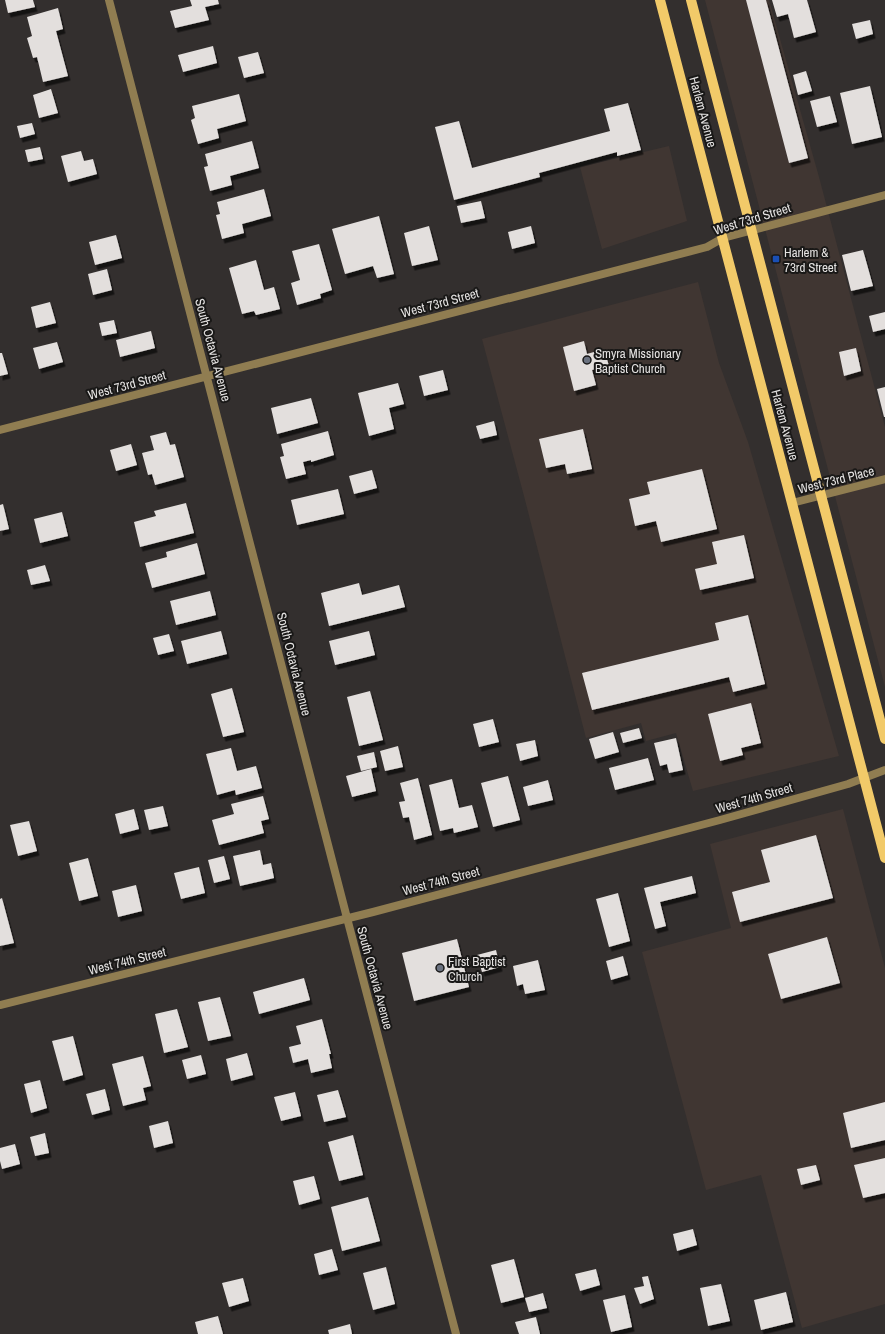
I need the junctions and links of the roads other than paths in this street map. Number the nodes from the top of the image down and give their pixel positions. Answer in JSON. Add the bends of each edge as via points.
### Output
{"nodes":[{"id":1,"x":109,"y":0,"type":"edge"},
{"id":2,"x":660,"y":0,"type":"edge"},
{"id":3,"x":691,"y":0,"type":"edge"},
{"id":4,"x":885,"y":195,"type":"edge"},
{"id":5,"x":752,"y":230,"type":"junction"},
{"id":6,"x":723,"y":238,"type":"junction"},
{"id":7,"x":207,"y":376,"type":"junction"},
{"id":8,"x":0,"y":430,"type":"edge"},
{"id":9,"x":885,"y":479,"type":"edge"},
{"id":10,"x":821,"y":496,"type":"junction"},
{"id":11,"x":792,"y":503,"type":"junction"},
{"id":12,"x":885,"y":739,"type":"edge"},
{"id":13,"x":885,"y":770,"type":"edge"},
{"id":14,"x":864,"y":778,"type":"junction"},
{"id":15,"x":885,"y":858,"type":"edge"},
{"id":16,"x":347,"y":918,"type":"junction"},
{"id":17,"x":0,"y":1005,"type":"edge"},
{"id":18,"x":456,"y":1334,"type":"edge"}],
"edges":[{"from":1,"to":7,"type":"street","name":"South Octavia Avenue"},
{"from":2,"to":6,"type":"main road","name":"Harlem Avenue"},
{"from":3,"to":5,"type":"main road","name":"Harlem Avenue"},
{"from":4,"to":5,"type":"street","name":"West 73rd Street"},
{"from":5,"to":6,"type":"street","name":"West 73rd Street"},
{"from":5,"to":10,"type":"main road","name":"Harlem Avenue"},
{"from":6,"to":7,"type":"street","name":"West 73rd Street","via":[[707,247]]},
{"from":6,"to":11,"type":"main road","name":"Harlem Avenue"},
{"from":7,"to":8,"type":"street","name":"West 73rd Street"},
{"from":7,"to":16,"type":"street","name":"South Octavia Avenue"},
{"from":9,"to":10,"type":"street","name":"West 73rd Place"},
{"from":10,"to":11,"type":"street","name":"West 73rd Place"},
{"from":10,"to":12,"type":"main road","name":"Harlem Avenue"},
{"from":11,"to":14,"type":"main road","name":"Harlem Avenue"},
{"from":13,"to":14,"type":"street","name":"West 74th Street"},
{"from":14,"to":15,"type":"main road","name":"Harlem Avenue"},
{"from":14,"to":16,"type":"street","name":"West 74th Street","via":[[720,820]]},
{"from":16,"to":17,"type":"street","name":"West 74th Street"},
{"from":16,"to":18,"type":"street","name":"South Octavia Avenue"}]}
